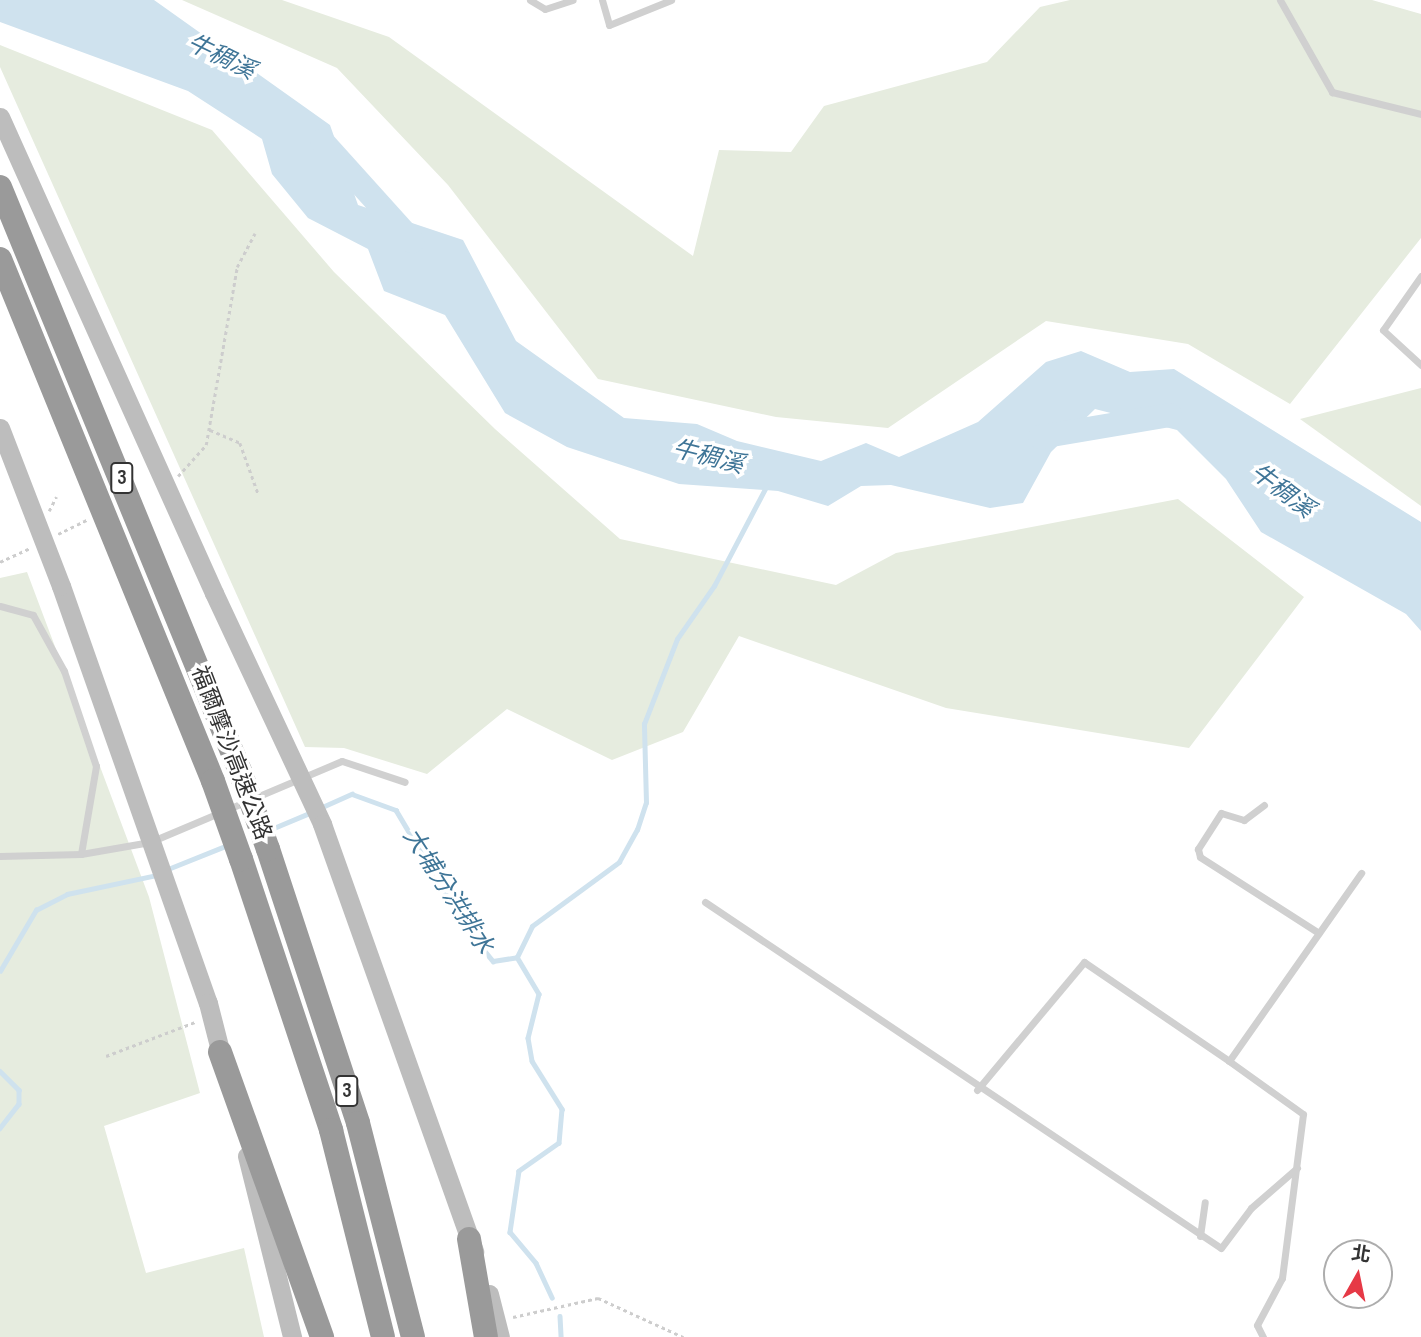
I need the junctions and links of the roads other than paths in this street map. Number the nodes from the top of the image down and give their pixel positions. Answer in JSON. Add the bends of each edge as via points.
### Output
{"nodes":[{"id":1,"x":530,"y":0,"type":"edge"},
{"id":2,"x":573,"y":0,"type":"edge"},
{"id":3,"x":602,"y":0,"type":"edge"},
{"id":4,"x":671,"y":0,"type":"edge"},
{"id":5,"x":1280,"y":0,"type":"edge"},
{"id":6,"x":1421,"y":114,"type":"edge"},
{"id":7,"x":0,"y":117,"type":"edge"},
{"id":8,"x":0,"y":187,"type":"edge"},
{"id":9,"x":0,"y":259,"type":"edge"},
{"id":10,"x":1421,"y":276,"type":"edge"},
{"id":11,"x":1421,"y":365,"type":"edge"},
{"id":12,"x":0,"y":428,"type":"edge"},
{"id":13,"x":0,"y":606,"type":"edge"},
{"id":14,"x":299,"y":776,"type":"junction"},
{"id":15,"x":405,"y":782,"type":"dead end"},
{"id":16,"x":1264,"y":805,"type":"dead end"},
{"id":17,"x":150,"y":842,"type":"junction"},
{"id":18,"x":81,"y":854,"type":"junction"},
{"id":19,"x":0,"y":856,"type":"edge"},
{"id":20,"x":1361,"y":873,"type":"dead end"},
{"id":21,"x":705,"y":902,"type":"dead end"},
{"id":22,"x":1319,"y":933,"type":"junction"},
{"id":23,"x":220,"y":1052,"type":"junction"},
{"id":24,"x":1229,"y":1061,"type":"junction"},
{"id":25,"x":977,"y":1090,"type":"junction"},
{"id":26,"x":1297,"y":1168,"type":"junction"},
{"id":27,"x":1205,"y":1202,"type":"dead end"},
{"id":28,"x":1200,"y":1237,"type":"junction"},
{"id":29,"x":469,"y":1239,"type":"joint"},
{"id":30,"x":494,"y":1332,"type":"edge"},
{"id":31,"x":292,"y":1337,"type":"edge"},
{"id":32,"x":322,"y":1337,"type":"edge"},
{"id":33,"x":383,"y":1337,"type":"edge"},
{"id":34,"x":413,"y":1337,"type":"edge"},
{"id":35,"x":1263,"y":1337,"type":"edge"}],
"edges":[{"from":1,"to":2,"type":"lane","via":[[545,9]]},
{"from":3,"to":4,"type":"lane","via":[[609,25]]},
{"from":5,"to":6,"type":"lane","via":[[1332,92]]},
{"from":7,"to":14,"type":"street","bridge":true},
{"from":8,"to":34,"type":"highway","name":"福爾摩沙高速公路","number":"3","bridge":true,"via":[[240,771],[358,1123]]},
{"from":9,"to":33,"type":"highway","name":"福爾摩沙高速公路","number":"3","bridge":true,"via":[[213,781],[331,1130]]},
{"from":10,"to":11,"type":"lane","via":[[1383,330]]},
{"from":12,"to":17,"type":"street","bridge":true,"via":[[61,586]]},
{"from":13,"to":18,"type":"lane","via":[[33,615],[64,671],[96,765]]},
{"from":14,"to":15,"type":"lane","via":[[342,761]]},
{"from":14,"to":17,"type":"lane"},
{"from":14,"to":29,"type":"street","via":[[322,824]]},
{"from":16,"to":22,"type":"lane","via":[[1244,820],[1221,813],[1198,849],[1200,857]]},
{"from":17,"to":18,"type":"lane"},
{"from":17,"to":23,"type":"street"},
{"from":18,"to":19,"type":"lane"},
{"from":20,"to":22,"type":"lane"},
{"from":21,"to":25,"type":"lane"},
{"from":22,"to":24,"type":"lane"},
{"from":23,"to":31,"type":"street"},
{"from":23,"to":32,"type":"highway"},
{"from":24,"to":25,"type":"lane","via":[[1084,962]]},
{"from":24,"to":26,"type":"lane","via":[[1303,1114]]},
{"from":25,"to":28,"type":"lane"},
{"from":26,"to":28,"type":"lane","via":[[1251,1208],[1221,1248]]},
{"from":26,"to":35,"type":"lane","via":[[1282,1278],[1257,1325]]},
{"from":27,"to":28,"type":"lane"},
{"from":29,"to":30,"type":"highway"}]}
